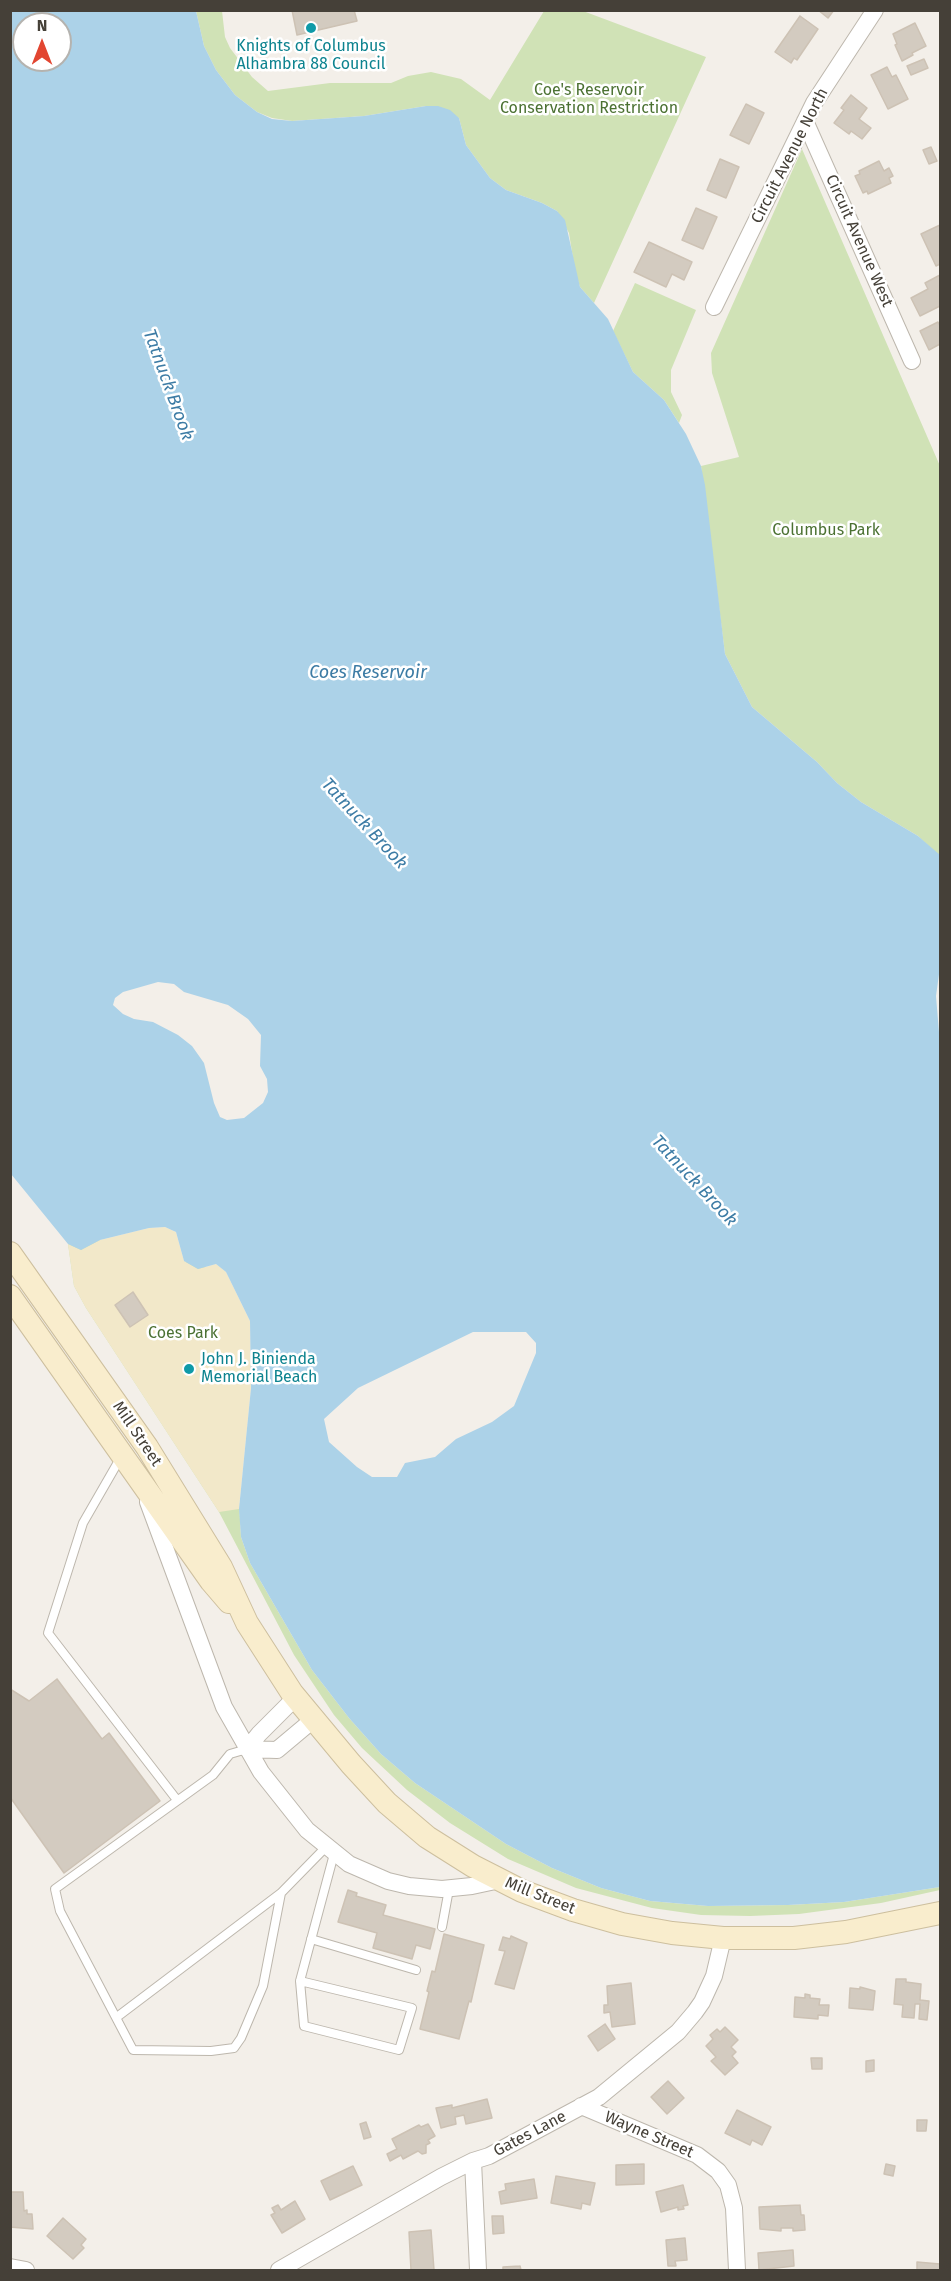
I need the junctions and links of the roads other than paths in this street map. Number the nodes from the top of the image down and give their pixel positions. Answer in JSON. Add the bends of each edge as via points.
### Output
{"nodes":[{"id":1,"x":875,"y":10,"type":"edge"},
{"id":2,"x":805,"y":121,"type":"junction"},
{"id":3,"x":714,"y":307,"type":"dead end"},
{"id":4,"x":912,"y":361,"type":"dead end"},
{"id":5,"x":10,"y":1254,"type":"edge"},
{"id":6,"x":10,"y":1296,"type":"edge"},
{"id":7,"x":122,"y":1454,"type":"junction"},
{"id":8,"x":139,"y":1476,"type":"junction"},
{"id":9,"x":248,"y":1623,"type":"junction"},
{"id":10,"x":296,"y":1697,"type":"junction"},
{"id":11,"x":314,"y":1719,"type":"junction"},
{"id":12,"x":247,"y":1749,"type":"junction"},
{"id":13,"x":177,"y":1800,"type":"junction"},
{"id":14,"x":330,"y":1850,"type":"junction"},
{"id":15,"x":500,"y":1880,"type":"junction"},
{"id":16,"x":449,"y":1889,"type":"junction"},
{"id":17,"x":281,"y":1893,"type":"junction"},
{"id":18,"x":940,"y":1913,"type":"edge"},
{"id":19,"x":442,"y":1927,"type":"dead end"},
{"id":20,"x":723,"y":1938,"type":"junction"},
{"id":21,"x":311,"y":1939,"type":"junction"},
{"id":22,"x":416,"y":1971,"type":"dead end"},
{"id":23,"x":300,"y":1982,"type":"junction"},
{"id":24,"x":117,"y":2017,"type":"junction"},
{"id":25,"x":581,"y":2106,"type":"junction"},
{"id":26,"x":473,"y":2161,"type":"junction"},
{"id":27,"x":10,"y":2267,"type":"edge"},
{"id":28,"x":26,"y":2271,"type":"edge"},
{"id":29,"x":279,"y":2271,"type":"edge"},
{"id":30,"x":478,"y":2271,"type":"edge"},
{"id":31,"x":737,"y":2271,"type":"edge"}],
"edges":[{"from":1,"to":2,"type":"street","name":"Circuit Avenue North"},
{"from":2,"to":3,"type":"street","name":"Circuit Avenue North"},
{"from":2,"to":4,"type":"street","name":"Circuit Avenue West"},
{"from":5,"to":9,"type":"main road","name":"Mill Street","via":[[147,1447],[221,1567]]},
{"from":6,"to":7,"type":"main road","name":"Mill Street"},
{"from":7,"to":8,"type":"main road","name":"Mill Street"},
{"from":7,"to":13,"type":"lane","via":[[83,1523],[48,1634]]},
{"from":8,"to":9,"type":"main road","name":"Mill Street","via":[[211,1581]]},
{"from":8,"to":12,"type":"street","via":[[216,1686]]},
{"from":9,"to":10,"type":"main road","name":"Mill Street"},
{"from":10,"to":11,"type":"main road","name":"Mill Street"},
{"from":10,"to":12,"type":"street"},
{"from":11,"to":12,"type":"street","via":[[277,1750]]},
{"from":11,"to":15,"type":"main road","name":"Mill Street","via":[[387,1803],[427,1837]]},
{"from":12,"to":13,"type":"lane","via":[[230,1754],[213,1775]]},
{"from":12,"to":14,"type":"street","via":[[307,1830]]},
{"from":13,"to":24,"type":"lane","via":[[55,1889],[60,1911]]},
{"from":14,"to":16,"type":"street","via":[[349,1864],[388,1881]]},
{"from":14,"to":17,"type":"lane"},
{"from":14,"to":21,"type":"lane"},
{"from":15,"to":16,"type":"street"},
{"from":15,"to":20,"type":"main road","name":"Mill Street","via":[[573,1910],[622,1924]]},
{"from":16,"to":19,"type":"lane"},
{"from":17,"to":24,"type":"lane"},
{"from":17,"to":24,"type":"lane","via":[[263,1986],[234,2048],[211,2052],[133,2050]]},
{"from":18,"to":20,"type":"main road","name":"Mill Street","via":[[830,1935]]},
{"from":20,"to":25,"type":"street","name":"Gates Lane","via":[[714,1976],[695,2012],[678,2032],[599,2097]]},
{"from":21,"to":22,"type":"lane"},
{"from":21,"to":23,"type":"lane"},
{"from":23,"to":23,"type":"lane","via":[[304,2026],[399,2050],[411,2008]]},
{"from":25,"to":26,"type":"street","name":"Gates Lane"},
{"from":25,"to":31,"type":"street","name":"Wayne Street","via":[[697,2155],[718,2171],[728,2185],[734,2208]]},
{"from":26,"to":29,"type":"street","name":"Gates Lane"},
{"from":26,"to":30,"type":"street"},
{"from":27,"to":28,"type":"street"}]}
